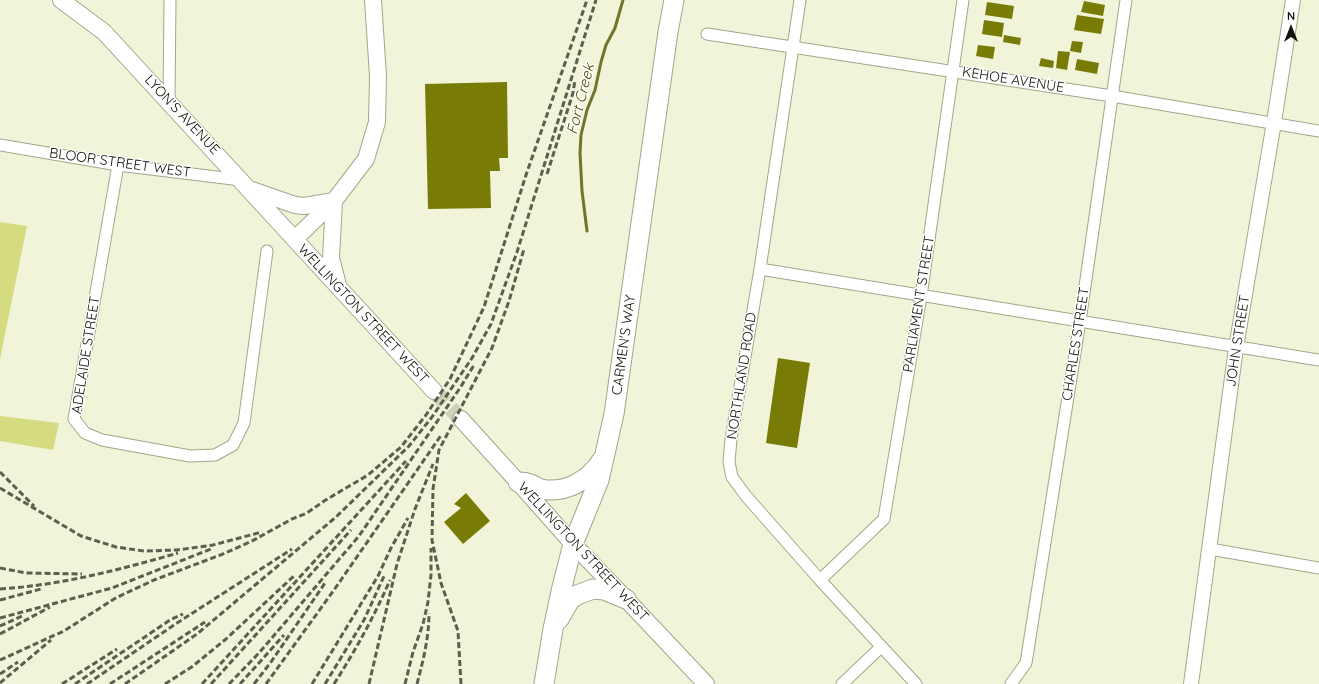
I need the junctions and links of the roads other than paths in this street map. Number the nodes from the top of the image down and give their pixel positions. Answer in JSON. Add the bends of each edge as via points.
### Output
{"nodes":[{"id":1,"x":61,"y":0,"type":"edge"},
{"id":2,"x":170,"y":0,"type":"edge"},
{"id":3,"x":373,"y":0,"type":"edge"},
{"id":4,"x":674,"y":0,"type":"edge"},
{"id":5,"x":800,"y":0,"type":"edge"},
{"id":6,"x":963,"y":0,"type":"edge"},
{"id":7,"x":1126,"y":0,"type":"edge"},
{"id":8,"x":1292,"y":0,"type":"edge"},
{"id":9,"x":707,"y":34,"type":"dead end"},
{"id":10,"x":793,"y":47,"type":"junction"},
{"id":11,"x":952,"y":71,"type":"junction"},
{"id":12,"x":1112,"y":96,"type":"junction"},
{"id":13,"x":169,"y":101,"type":"junction"},
{"id":14,"x":1274,"y":122,"type":"junction"},
{"id":15,"x":1319,"y":131,"type":"edge"},
{"id":16,"x":0,"y":145,"type":"edge"},
{"id":17,"x":118,"y":165,"type":"junction"},
{"id":18,"x":245,"y":184,"type":"junction"},
{"id":19,"x":334,"y":201,"type":"junction"},
{"id":20,"x":295,"y":239,"type":"junction"},
{"id":21,"x":267,"y":251,"type":"dead end"},
{"id":22,"x":760,"y":269,"type":"junction"},
{"id":23,"x":338,"y":286,"type":"junction"},
{"id":24,"x":921,"y":296,"type":"junction"},
{"id":25,"x":1080,"y":321,"type":"junction"},
{"id":26,"x":1236,"y":348,"type":"junction"},
{"id":27,"x":1319,"y":360,"type":"edge"},
{"id":28,"x":434,"y":391,"type":"tunnel mouth"},
{"id":29,"x":460,"y":419,"type":"tunnel mouth"},
{"id":30,"x":604,"y":457,"type":"junction"},
{"id":31,"x":518,"y":482,"type":"junction"},
{"id":32,"x":573,"y":544,"type":"junction"},
{"id":33,"x":1210,"y":549,"type":"junction"},
{"id":34,"x":1319,"y":568,"type":"edge"},
{"id":35,"x":820,"y":580,"type":"junction"},
{"id":36,"x":626,"y":599,"type":"junction"},
{"id":37,"x":553,"y":629,"type":"junction"},
{"id":38,"x":881,"y":647,"type":"junction"},
{"id":39,"x":544,"y":684,"type":"edge"},
{"id":40,"x":706,"y":684,"type":"edge"},
{"id":41,"x":842,"y":684,"type":"edge"},
{"id":42,"x":916,"y":684,"type":"edge"},
{"id":43,"x":1011,"y":684,"type":"edge"},
{"id":44,"x":1191,"y":684,"type":"edge"}],
"edges":[{"from":1,"to":13,"type":"main road","name":"LYON'S AVENUE","via":[[104,32]]},
{"from":2,"to":13,"type":"street"},
{"from":3,"to":19,"type":"main road","name":"WELLINGTON STREET WEST","via":[[378,76],[376,122],[366,159]]},
{"from":4,"to":30,"type":"highway","name":"CARMEN'S WAY","via":[[614,414]]},
{"from":5,"to":10,"type":"street","name":"NORTHLAND ROAD"},
{"from":6,"to":11,"type":"street","name":"PARLIAMENT STREET"},
{"from":7,"to":12,"type":"street","name":"CHARLES STREET"},
{"from":8,"to":14,"type":"street","name":"JOHN STREET"},
{"from":9,"to":10,"type":"street","name":"KEHOE AVENUE"},
{"from":10,"to":11,"type":"street","name":"KEHOE AVENUE"},
{"from":10,"to":22,"type":"street","name":"NORTHLAND ROAD"},
{"from":11,"to":12,"type":"street","name":"KEHOE AVENUE"},
{"from":11,"to":24,"type":"street","name":"PARLIAMENT STREET"},
{"from":12,"to":14,"type":"street","name":"KEHOE AVENUE"},
{"from":12,"to":25,"type":"street","name":"CHARLES STREET"},
{"from":13,"to":18,"type":"main road","name":"LYON'S AVENUE"},
{"from":14,"to":15,"type":"street","name":"KEHOE AVENUE"},
{"from":14,"to":26,"type":"street","name":"JOHN STREET"},
{"from":16,"to":17,"type":"street","name":"BLOOR STREET WEST"},
{"from":17,"to":18,"type":"street","name":"BLOOR STREET WEST"},
{"from":17,"to":21,"type":"street","name":"ADELAIDE STREET","via":[[74,419],[85,433],[102,440],[190,456],[215,455],[233,445],[244,423]]},
{"from":18,"to":19,"type":"main road","via":[[295,205]]},
{"from":18,"to":20,"type":"main road","name":"LYON'S AVENUE"},
{"from":19,"to":20,"type":"main road","name":"WELLINGTON STREET WEST"},
{"from":19,"to":23,"type":"main road","via":[[331,258]]},
{"from":20,"to":23,"type":"main road","name":"WELLINGTON STREET WEST"},
{"from":22,"to":24,"type":"street"},
{"from":22,"to":35,"type":"street","name":"NORTHLAND ROAD","via":[[729,462],[732,476],[746,496]]},
{"from":23,"to":28,"type":"main road","name":"WELLINGTON STREET WEST"},
{"from":24,"to":25,"type":"street"},
{"from":24,"to":35,"type":"street","name":"PARLIAMENT STREET","via":[[884,519]]},
{"from":25,"to":26,"type":"street"},
{"from":25,"to":43,"type":"street","name":"CHARLES STREET","via":[[1026,663]]},
{"from":26,"to":27,"type":"street"},
{"from":26,"to":33,"type":"street","name":"JOHN STREET"},
{"from":29,"to":31,"type":"main road","name":"WELLINGTON STREET WEST"},
{"from":30,"to":31,"type":"highway","via":[[597,468],[581,482],[561,489],[540,489],[529,483]]},
{"from":30,"to":32,"type":"highway","name":"CARMEN'S WAY","via":[[599,480]]},
{"from":31,"to":32,"type":"main road","name":"WELLINGTON STREET WEST"},
{"from":32,"to":36,"type":"main road","name":"WELLINGTON STREET WEST"},
{"from":32,"to":37,"type":"highway","name":"CARMEN'S WAY"},
{"from":33,"to":34,"type":"street"},
{"from":33,"to":44,"type":"street","name":"JOHN STREET"},
{"from":35,"to":38,"type":"street","name":"NORTHLAND ROAD"},
{"from":36,"to":37,"type":"highway","via":[[604,590],[593,589],[577,595],[565,607]]},
{"from":36,"to":40,"type":"main road","name":"WELLINGTON STREET WEST"},
{"from":37,"to":39,"type":"highway","name":"CARMEN'S WAY"},
{"from":38,"to":41,"type":"street"},
{"from":38,"to":42,"type":"street","name":"NORTHLAND ROAD"}]}
